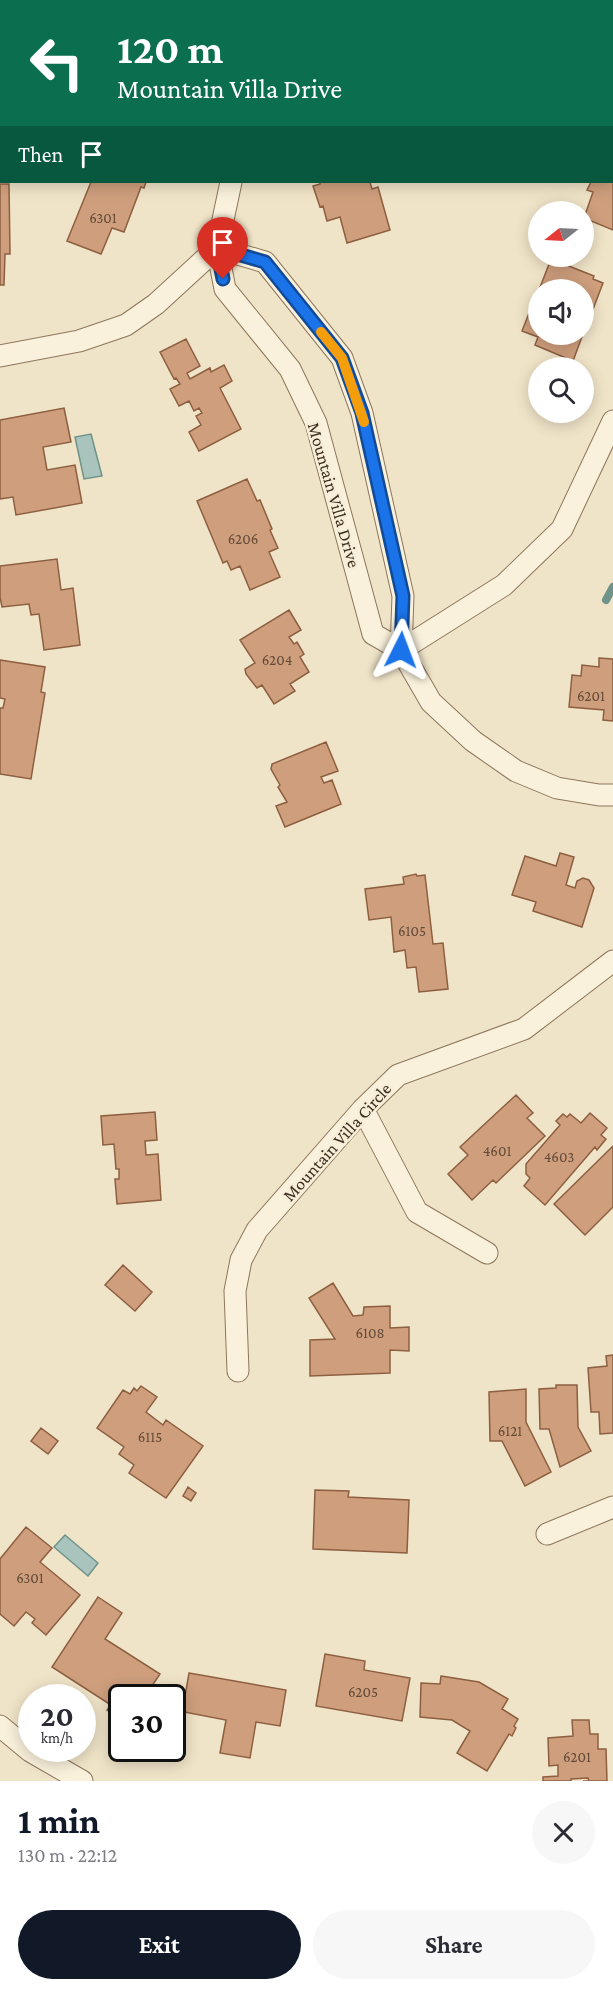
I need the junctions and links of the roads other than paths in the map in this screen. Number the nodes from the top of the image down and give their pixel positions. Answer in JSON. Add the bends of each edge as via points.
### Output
{"nodes":[{"id":1,"x":231,"y":183,"type":"edge"},
{"id":2,"x":217,"y":248,"type":"junction"},
{"id":3,"x":0,"y":356,"type":"edge"},
{"id":4,"x":613,"y":421,"type":"edge"},
{"id":5,"x":401,"y":650,"type":"junction"},
{"id":6,"x":613,"y":795,"type":"edge"},
{"id":7,"x":611,"y":966,"type":"edge"},
{"id":8,"x":363,"y":1109,"type":"junction"},
{"id":9,"x":487,"y":1253,"type":"dead end"},
{"id":10,"x":238,"y":1371,"type":"dead end"},
{"id":11,"x":613,"y":1507,"type":"edge"},
{"id":12,"x":547,"y":1534,"type":"dead end"},
{"id":13,"x":0,"y":1726,"type":"edge"},
{"id":14,"x":82,"y":1781,"type":"edge"}],
"edges":[{"from":1,"to":2,"type":"street"},
{"from":2,"to":3,"type":"street","via":[[156,304],[126,325],[79,341]]},
{"from":2,"to":5,"type":"street","name":"Mountain Villa Drive","via":[[225,289],[290,369],[316,423],[373,634]]},
{"from":2,"to":5,"type":"street","via":[[265,262],[342,358],[362,413],[403,596]]},
{"from":4,"to":5,"type":"street","via":[[562,529],[504,585]]},
{"from":5,"to":6,"type":"street","via":[[431,702],[473,741],[516,771],[557,788]]},
{"from":7,"to":8,"type":"street","name":"Mountain Villa Circle","via":[[524,1029],[398,1075]]},
{"from":8,"to":9,"type":"street","via":[[417,1212]]},
{"from":8,"to":10,"type":"street","name":"Mountain Villa Circle","via":[[257,1230],[241,1260],[235,1291]]},
{"from":11,"to":12,"type":"street"},
{"from":13,"to":14,"type":"street","via":[[30,1751]]}]}
